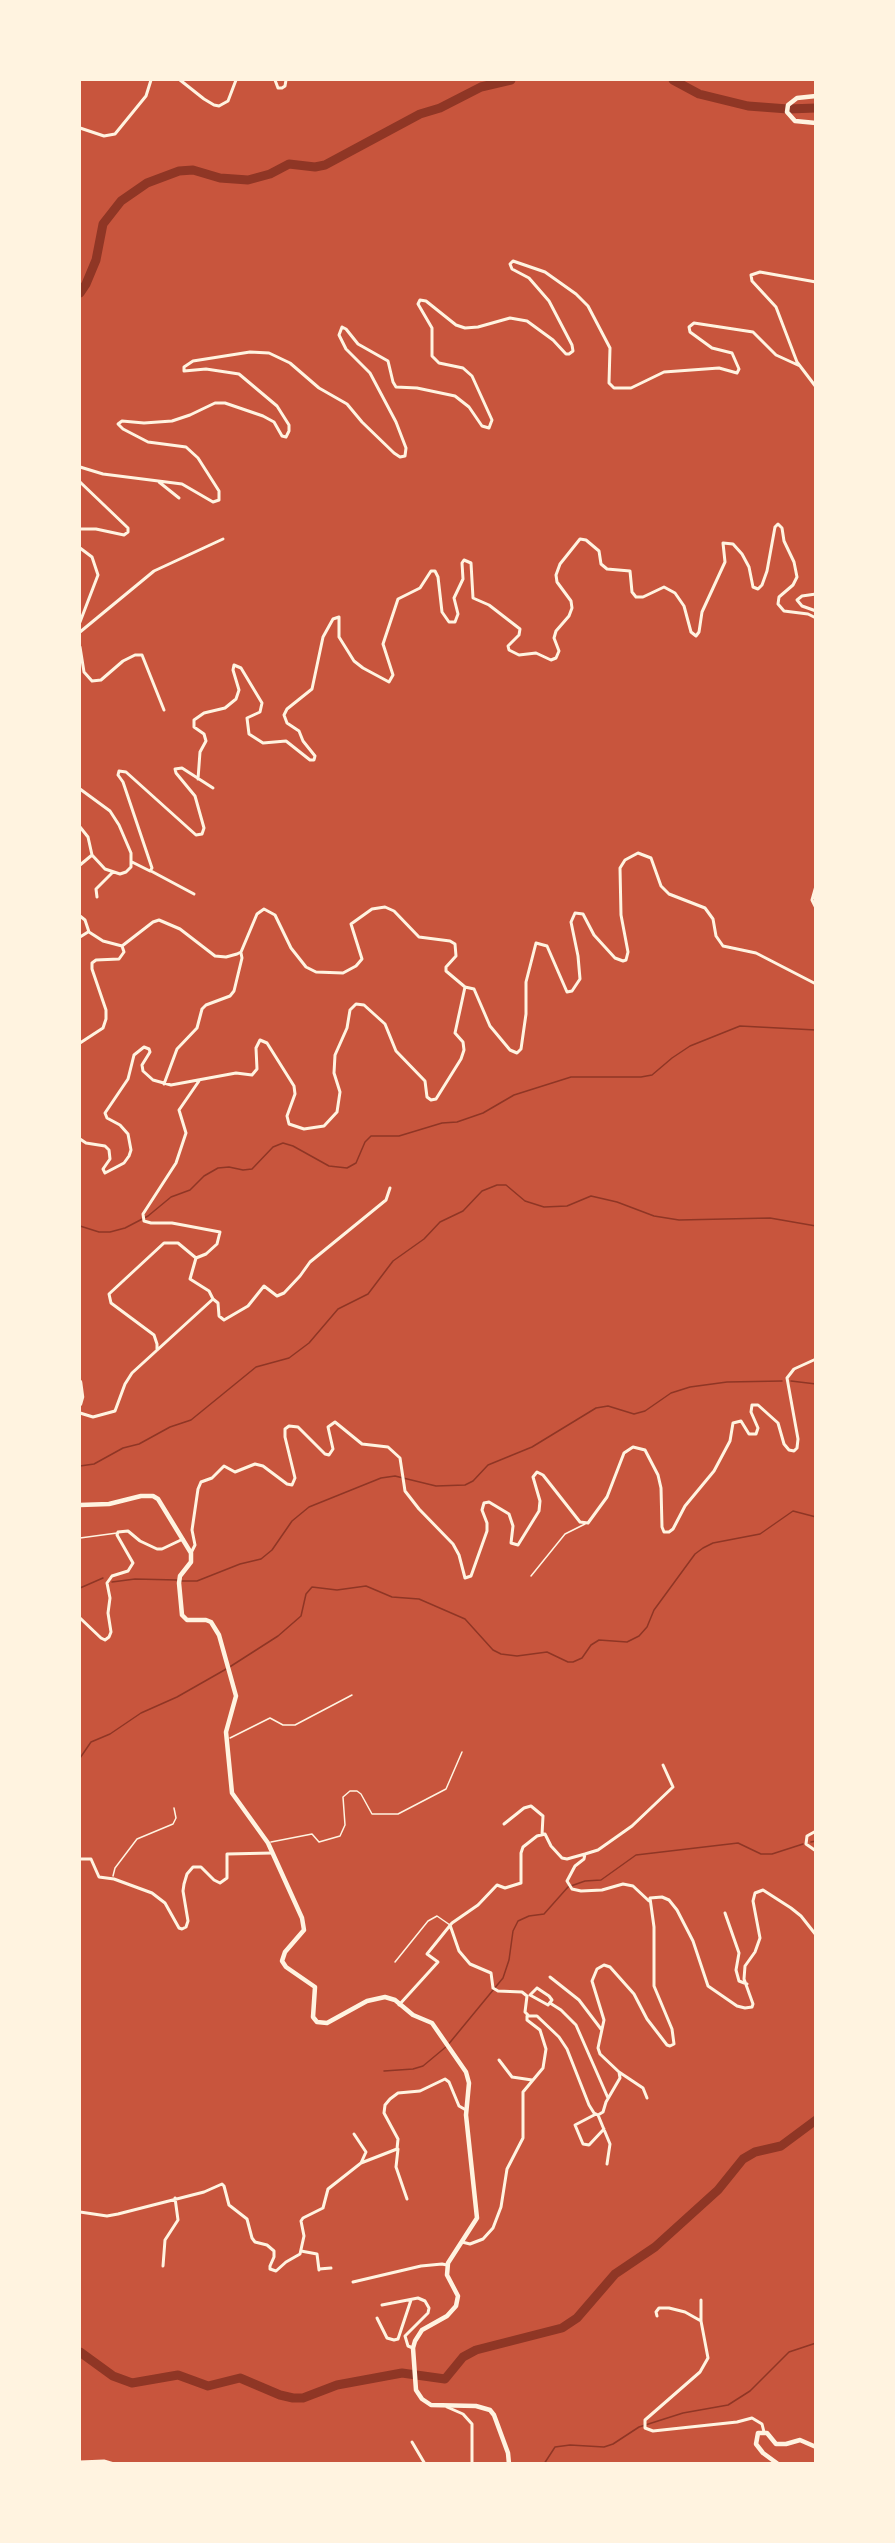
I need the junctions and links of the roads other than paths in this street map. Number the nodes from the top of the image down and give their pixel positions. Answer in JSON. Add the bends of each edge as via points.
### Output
{"nodes":[{"id":1,"x":150,"y":80,"type":"edge"},
{"id":2,"x":180,"y":80,"type":"edge"},
{"id":3,"x":236,"y":80,"type":"edge"},
{"id":4,"x":274,"y":80,"type":"edge"},
{"id":5,"x":286,"y":80,"type":"edge"},
{"id":6,"x":816,"y":96,"type":"edge"},
{"id":7,"x":816,"y":123,"type":"edge"},
{"id":8,"x":80,"y":128,"type":"edge"},
{"id":9,"x":816,"y":282,"type":"edge"},
{"id":10,"x":800,"y":366,"type":"junction"},
{"id":11,"x":816,"y":387,"type":"edge"},
{"id":12,"x":80,"y":466,"type":"edge"},
{"id":13,"x":157,"y":480,"type":"junction"},
{"id":14,"x":80,"y":482,"type":"edge"},
{"id":15,"x":179,"y":498,"type":"dead end"},
{"id":16,"x":80,"y":530,"type":"edge"},
{"id":17,"x":223,"y":539,"type":"dead end"},
{"id":18,"x":80,"y":548,"type":"edge"},
{"id":19,"x":816,"y":594,"type":"edge"},
{"id":20,"x":816,"y":611,"type":"edge"},
{"id":21,"x":816,"y":618,"type":"edge"},
{"id":22,"x":80,"y":622,"type":"edge"},
{"id":23,"x":80,"y":632,"type":"edge"},
{"id":24,"x":80,"y":646,"type":"edge"},
{"id":25,"x":164,"y":710,"type":"dead end"},
{"id":26,"x":198,"y":778,"type":"junction"},
{"id":27,"x":213,"y":788,"type":"dead end"},
{"id":28,"x":80,"y":789,"type":"edge"},
{"id":29,"x":80,"y":827,"type":"edge"},
{"id":30,"x":93,"y":855,"type":"junction"},
{"id":31,"x":132,"y":862,"type":"junction"},
{"id":32,"x":80,"y":865,"type":"edge"},
{"id":33,"x":150,"y":871,"type":"junction"},
{"id":34,"x":113,"y":872,"type":"junction"},
{"id":35,"x":816,"y":886,"type":"edge"},
{"id":36,"x":194,"y":894,"type":"dead end"},
{"id":37,"x":97,"y":897,"type":"dead end"},
{"id":38,"x":816,"y":908,"type":"edge"},
{"id":39,"x":80,"y":916,"type":"edge"},
{"id":40,"x":89,"y":932,"type":"junction"},
{"id":41,"x":80,"y":937,"type":"edge"},
{"id":42,"x":122,"y":946,"type":"junction"},
{"id":43,"x":241,"y":952,"type":"junction"},
{"id":44,"x":816,"y":984,"type":"edge"},
{"id":45,"x":465,"y":987,"type":"junction"},
{"id":46,"x":80,"y":1043,"type":"edge"},
{"id":47,"x":199,"y":1081,"type":"junction"},
{"id":48,"x":164,"y":1084,"type":"junction"},
{"id":49,"x":80,"y":1139,"type":"edge"},
{"id":50,"x":390,"y":1188,"type":"dead end"},
{"id":51,"x":196,"y":1258,"type":"junction"},
{"id":52,"x":213,"y":1299,"type":"junction"},
{"id":53,"x":156,"y":1352,"type":"junction"},
{"id":54,"x":816,"y":1359,"type":"edge"},
{"id":55,"x":80,"y":1382,"type":"edge"},
{"id":56,"x":80,"y":1404,"type":"edge"},
{"id":57,"x":80,"y":1413,"type":"edge"},
{"id":58,"x":80,"y":1505,"type":"edge"},
{"id":59,"x":585,"y":1524,"type":"junction"},
{"id":60,"x":118,"y":1533,"type":"junction"},
{"id":61,"x":80,"y":1538,"type":"edge"},
{"id":62,"x":183,"y":1539,"type":"junction"},
{"id":63,"x":191,"y":1554,"type":"junction"},
{"id":64,"x":531,"y":1576,"type":"dead end"},
{"id":65,"x":80,"y":1618,"type":"edge"},
{"id":66,"x":462,"y":1752,"type":"dead end"},
{"id":67,"x":663,"y":1765,"type":"dead end"},
{"id":68,"x":504,"y":1824,"type":"dead end"},
{"id":69,"x":816,"y":1831,"type":"edge"},
{"id":70,"x":542,"y":1834,"type":"junction"},
{"id":71,"x":268,"y":1843,"type":"junction"},
{"id":72,"x":816,"y":1851,"type":"edge"},
{"id":73,"x":273,"y":1853,"type":"junction"},
{"id":74,"x":585,"y":1854,"type":"junction"},
{"id":75,"x":80,"y":1859,"type":"edge"},
{"id":76,"x":649,"y":1901,"type":"junction"},
{"id":77,"x":725,"y":1913,"type":"dead end"},
{"id":78,"x":450,"y":1925,"type":"junction"},
{"id":79,"x":816,"y":1935,"type":"edge"},
{"id":80,"x":395,"y":1962,"type":"dead end"},
{"id":81,"x":550,"y":1977,"type":"dead end"},
{"id":82,"x":747,"y":1984,"type":"junction"},
{"id":83,"x":550,"y":2003,"type":"junction"},
{"id":84,"x":399,"y":2005,"type":"junction"},
{"id":85,"x":528,"y":2016,"type":"junction"},
{"id":86,"x":601,"y":2029,"type":"junction"},
{"id":87,"x":499,"y":2060,"type":"dead end"},
{"id":88,"x":619,"y":2072,"type":"junction"},
{"id":89,"x":532,"y":2080,"type":"junction"},
{"id":90,"x":608,"y":2098,"type":"junction"},
{"id":91,"x":647,"y":2098,"type":"dead end"},
{"id":92,"x":466,"y":2110,"type":"junction"},
{"id":93,"x":597,"y":2114,"type":"junction"},
{"id":94,"x":604,"y":2129,"type":"junction"},
{"id":95,"x":354,"y":2134,"type":"dead end"},
{"id":96,"x":398,"y":2147,"type":"junction"},
{"id":97,"x":362,"y":2163,"type":"junction"},
{"id":98,"x":607,"y":2164,"type":"dead end"},
{"id":99,"x":174,"y":2198,"type":"junction"},
{"id":100,"x":407,"y":2199,"type":"dead end"},
{"id":101,"x":80,"y":2212,"type":"edge"},
{"id":102,"x":462,"y":2242,"type":"junction"},
{"id":103,"x":301,"y":2251,"type":"junction"},
{"id":104,"x":447,"y":2265,"type":"junction"},
{"id":105,"x":163,"y":2266,"type":"dead end"},
{"id":106,"x":331,"y":2268,"type":"dead end"},
{"id":107,"x":353,"y":2282,"type":"dead end"},
{"id":108,"x":411,"y":2300,"type":"junction"},
{"id":109,"x":701,"y":2300,"type":"dead end"},
{"id":110,"x":382,"y":2305,"type":"dead end"},
{"id":111,"x":657,"y":2316,"type":"dead end"},
{"id":112,"x":377,"y":2318,"type":"dead end"},
{"id":113,"x":701,"y":2321,"type":"junction"},
{"id":114,"x":413,"y":2348,"type":"junction"},
{"id":115,"x":444,"y":2406,"type":"junction"},
{"id":116,"x":764,"y":2432,"type":"junction"},
{"id":117,"x":412,"y":2442,"type":"dead end"},
{"id":118,"x":816,"y":2447,"type":"edge"},
{"id":119,"x":80,"y":2462,"type":"edge"},
{"id":120,"x":114,"y":2463,"type":"edge"},
{"id":121,"x":425,"y":2463,"type":"edge"},
{"id":122,"x":472,"y":2463,"type":"edge"},
{"id":123,"x":509,"y":2463,"type":"edge"},
{"id":124,"x":778,"y":2463,"type":"edge"}],
"edges":[{"from":1,"to":8,"type":"street","via":[[146,96],[115,134],[104,136]]},
{"from":2,"to":3,"type":"street","via":[[214,105],[228,101]]},
{"from":4,"to":5,"type":"street","via":[[278,88],[285,86]]},
{"from":6,"to":7,"type":"main road","via":[[801,97],[788,105],[787,112],[790,118],[803,123]]},
{"from":9,"to":10,"type":"street","via":[[760,272],[751,275],[776,307]]},
{"from":10,"to":11,"type":"street"},
{"from":10,"to":13,"type":"street","via":[[776,355],[753,332],[694,323],[690,332],[712,348],[732,353],[737,373],[719,368],[664,372],[631,388],[614,388],[609,381],[610,348],[588,306],[545,272],[513,261],[512,269],[529,278],[549,301],[572,345],[571,353],[566,354],[527,321],[510,318],[465,328],[426,301],[420,300],[418,304],[432,328],[432,356],[439,363],[469,372],[492,420],[490,427],[482,426],[469,407],[455,396],[396,387],[388,361],[358,344],[342,327],[339,335],[346,349],[370,373],[396,422],[406,448],[405,456],[394,453],[348,404],[319,388],[290,363],[268,354],[243,352],[193,361],[184,371],[206,369],[239,374],[277,406],[289,425],[287,436],[282,436],[274,422],[263,416],[225,403],[215,403],[172,421],[119,422],[120,428],[148,442],[186,447],[198,458],[220,498],[213,502],[188,486]]},
{"from":12,"to":13,"type":"street","via":[[103,474]]},
{"from":13,"to":15,"type":"street"},
{"from":14,"to":16,"type":"street","via":[[128,526],[128,531],[124,535]]},
{"from":17,"to":23,"type":"street","via":[[154,571]]},
{"from":18,"to":22,"type":"street","via":[[92,557],[98,576]]},
{"from":19,"to":20,"type":"street","via":[[797,600]]},
{"from":21,"to":26,"type":"street","via":[[784,610],[778,604],[779,597],[796,581],[797,573],[778,524],[767,571],[758,589],[753,587],[742,554],[733,544],[723,543],[725,562],[702,612],[696,636],[675,593],[664,587],[636,597],[630,571],[607,569],[601,564],[597,549],[586,540],[578,540],[556,575],[572,608],[556,631],[554,638],[559,651],[551,660],[536,653],[519,655],[509,650],[520,629],[473,598],[471,563],[464,560],[463,579],[454,598],[458,614],[455,622],[449,622],[442,612],[435,571],[429,573],[420,588],[398,599],[383,645],[393,675],[389,682],[354,661],[339,637],[339,617],[333,619],[323,637],[312,689],[284,715],[287,723],[299,731],[314,760],[286,741],[263,743],[249,734],[247,718],[260,712],[262,703],[241,668],[234,665],[237,699],[194,720],[194,728],[204,734],[206,741],[200,752]]},
{"from":24,"to":25,"type":"street","via":[[84,672],[92,681],[101,680],[129,658],[142,655]]},
{"from":26,"to":27,"type":"street"},
{"from":26,"to":33,"type":"street","via":[[182,768],[175,769],[195,796],[204,828],[199,835],[126,772],[119,771],[152,865]]},
{"from":28,"to":31,"type":"street","via":[[110,811]]},
{"from":29,"to":30,"type":"street","via":[[88,837]]},
{"from":30,"to":32,"type":"street"},
{"from":30,"to":34,"type":"street"},
{"from":31,"to":33,"type":"street"},
{"from":31,"to":34,"type":"street","via":[[126,872]]},
{"from":33,"to":36,"type":"street"},
{"from":34,"to":37,"type":"street","via":[[96,889]]},
{"from":35,"to":38,"type":"street","via":[[812,900]]},
{"from":39,"to":40,"type":"street"},
{"from":40,"to":41,"type":"street"},
{"from":40,"to":42,"type":"street"},
{"from":42,"to":43,"type":"street","via":[[159,920],[180,928],[215,956]]},
{"from":42,"to":46,"type":"street","via":[[124,952],[119,959],[92,963],[106,1019],[103,1028]]},
{"from":43,"to":45,"type":"street","via":[[257,914],[264,909],[275,915],[291,948],[306,967],[316,972],[343,973],[362,959],[351,924],[372,909],[385,907],[394,911],[418,938],[455,944],[456,956],[446,970]]},
{"from":43,"to":48,"type":"street","via":[[234,991],[202,1009],[197,1028],[177,1048]]},
{"from":44,"to":45,"type":"street","via":[[756,953],[723,946],[710,914],[699,905],[681,901],[665,891],[651,858],[643,853],[625,860],[620,868],[626,960],[615,958],[583,914],[575,914],[571,922],[580,979],[567,992],[547,946],[539,942],[534,945],[526,982],[527,1008],[520,1052],[510,1050],[490,1026],[477,993]]},
{"from":45,"to":47,"type":"street","via":[[455,1033],[464,1050],[436,1099],[427,1097],[425,1081],[396,1051],[385,1024],[360,1004],[352,1006],[336,1050],[339,1107],[324,1126],[304,1129],[289,1124],[287,1116],[294,1086],[263,1040],[257,1044],[256,1070],[252,1075],[236,1073]]},
{"from":47,"to":48,"type":"street"},
{"from":47,"to":51,"type":"street","via":[[178,1110],[186,1133],[176,1163],[143,1214],[144,1221],[151,1224],[189,1225],[220,1232],[217,1244]]},
{"from":48,"to":49,"type":"street","via":[[143,1071],[142,1065],[150,1052],[147,1047],[141,1049],[131,1060],[128,1079],[105,1113],[128,1134],[131,1150],[124,1163],[105,1173],[109,1150]]},
{"from":50,"to":52,"type":"street","via":[[386,1200],[310,1262],[284,1293],[277,1296],[264,1286],[248,1306],[224,1320]]},
{"from":51,"to":52,"type":"street","via":[[190,1279],[209,1291]]},
{"from":51,"to":53,"type":"street","via":[[178,1243],[164,1243],[109,1294],[111,1303],[154,1335]]},
{"from":52,"to":53,"type":"street"},
{"from":53,"to":57,"type":"street","via":[[128,1379],[115,1411],[93,1417]]},
{"from":54,"to":59,"type":"street","via":[[794,1369],[787,1378],[798,1439],[794,1450],[786,1447],[775,1419],[753,1404],[756,1434],[749,1434],[741,1421],[733,1424],[730,1442],[714,1471],[688,1502],[671,1531],[664,1532],[662,1527],[658,1475],[645,1450],[636,1446],[624,1453],[606,1497],[593,1519]]},
{"from":55,"to":56,"type":"main road"},
{"from":58,"to":62,"type":"main road","via":[[153,1496]]},
{"from":59,"to":63,"type":"street","via":[[577,1520],[543,1475],[535,1473],[539,1511],[520,1543],[511,1543],[513,1522],[506,1511],[484,1503],[487,1531],[472,1573],[465,1578],[453,1544],[407,1494],[400,1458],[388,1448],[362,1444],[335,1422],[328,1427],[333,1449],[329,1455],[298,1427],[285,1430],[294,1483],[287,1485],[259,1464],[251,1464],[235,1472],[223,1467],[199,1485],[192,1530],[195,1548]]},
{"from":59,"to":64,"type":"lane","via":[[565,1534]]},
{"from":60,"to":61,"type":"lane"},
{"from":60,"to":62,"type":"street","via":[[128,1531],[157,1549]]},
{"from":60,"to":65,"type":"street","via":[[133,1563],[128,1571],[111,1576],[107,1583],[109,1637],[101,1638]]},
{"from":62,"to":63,"type":"main road"},
{"from":63,"to":71,"type":"main road","via":[[191,1562],[179,1583],[183,1617],[214,1624],[236,1696],[226,1725],[233,1797]]},
{"from":66,"to":71,"type":"lane","via":[[447,1789],[398,1814],[372,1814],[361,1794],[350,1791],[343,1797],[345,1825],[340,1836],[319,1842],[312,1834]]},
{"from":67,"to":74,"type":"street","via":[[673,1786],[632,1826],[598,1850]]},
{"from":68,"to":70,"type":"street","via":[[531,1806],[543,1816]]},
{"from":69,"to":72,"type":"street","via":[[807,1836],[806,1844]]},
{"from":70,"to":74,"type":"street","via":[[561,1858]]},
{"from":70,"to":78,"type":"street","via":[[523,1847],[521,1883],[497,1886]]},
{"from":71,"to":73,"type":"main road"},
{"from":73,"to":75,"type":"street","via":[[227,1854],[227,1878],[220,1883],[201,1867],[193,1867],[184,1884],[188,1921],[182,1929],[165,1903],[152,1893],[99,1877],[91,1858]]},
{"from":73,"to":84,"type":"main road","via":[[305,1927],[282,1961],[315,1987],[315,2020],[327,2023],[376,1997]]},
{"from":74,"to":76,"type":"street","via":[[567,1881],[572,1889],[602,1890],[623,1884],[633,1886]]},
{"from":76,"to":82,"type":"street","via":[[662,1897],[677,1910],[712,1990],[737,2006],[752,2007]]},
{"from":76,"to":86,"type":"street","via":[[654,1928],[654,1986],[674,2044],[667,2045],[624,1982],[610,1966],[604,1965],[597,1969],[592,1981],[604,2020]]},
{"from":77,"to":82,"type":"street","via":[[739,1953],[739,1981]]},
{"from":78,"to":80,"type":"lane","via":[[437,1916],[428,1921]]},
{"from":78,"to":84,"type":"street","via":[[427,1954],[438,1962]]},
{"from":78,"to":85,"type":"street","via":[[459,1951],[470,1964],[491,1973],[493,1988],[527,1996]]},
{"from":79,"to":82,"type":"street","via":[[801,1916],[770,1893],[759,1890],[753,1901],[760,1938],[745,1966]]},
{"from":81,"to":86,"type":"street","via":[[579,2000]]},
{"from":83,"to":83,"type":"street","via":[[548,2005],[530,1995],[537,1988],[549,1996]]},
{"from":83,"to":90,"type":"street","via":[[576,2025]]},
{"from":84,"to":92,"type":"main road","via":[[432,2023],[469,2077]]},
{"from":85,"to":89,"type":"street","via":[[527,2020],[540,2030],[546,2049],[543,2067]]},
{"from":85,"to":93,"type":"street","via":[[537,2016],[560,2037],[589,2105]]},
{"from":86,"to":88,"type":"street","via":[[600,2054]]},
{"from":87,"to":89,"type":"street","via":[[512,2077]]},
{"from":88,"to":90,"type":"street","via":[[620,2078]]},
{"from":88,"to":91,"type":"street","via":[[643,2088]]},
{"from":89,"to":102,"type":"street","via":[[524,2092],[523,2138],[507,2169],[493,2228],[483,2239],[470,2244]]},
{"from":90,"to":93,"type":"street","via":[[603,2112]]},
{"from":92,"to":96,"type":"street","via":[[459,2106],[446,2079],[420,2091],[398,2093],[385,2105],[384,2113],[398,2139]]},
{"from":92,"to":102,"type":"main road","via":[[478,2213],[476,2223]]},
{"from":93,"to":94,"type":"street"},
{"from":93,"to":94,"type":"street","via":[[575,2125],[583,2144],[589,2145]]},
{"from":94,"to":98,"type":"street","via":[[610,2144]]},
{"from":95,"to":97,"type":"street","via":[[366,2152]]},
{"from":96,"to":97,"type":"street"},
{"from":96,"to":100,"type":"street","via":[[396,2167]]},
{"from":97,"to":103,"type":"street","via":[[328,2189],[323,2208],[303,2218]]},
{"from":99,"to":101,"type":"street","via":[[107,2216]]},
{"from":99,"to":103,"type":"street","via":[[222,2184],[229,2205],[247,2219],[255,2242],[274,2251],[270,2270],[276,2271]]},
{"from":99,"to":105,"type":"street","via":[[178,2220],[165,2240]]},
{"from":102,"to":104,"type":"main road"},
{"from":103,"to":106,"type":"street","via":[[317,2254],[319,2270]]},
{"from":104,"to":107,"type":"street","via":[[414,2267]]},
{"from":104,"to":114,"type":"main road","via":[[447,2275],[458,2296],[456,2306],[422,2330]]},
{"from":108,"to":110,"type":"street"},
{"from":108,"to":112,"type":"street","via":[[398,2339],[387,2338]]},
{"from":108,"to":114,"type":"street","via":[[423,2298],[429,2308],[405,2336],[408,2346]]},
{"from":109,"to":113,"type":"street"},
{"from":111,"to":113,"type":"street","via":[[658,2308],[669,2308]]},
{"from":113,"to":116,"type":"street","via":[[708,2354],[706,2365],[645,2420],[645,2428],[653,2431],[752,2418],[762,2424]]},
{"from":114,"to":115,"type":"main road","via":[[416,2390],[426,2402]]},
{"from":115,"to":122,"type":"street","via":[[463,2414],[472,2424]]},
{"from":115,"to":123,"type":"main road","via":[[490,2410]]},
{"from":116,"to":118,"type":"main road","via":[[776,2444],[800,2440]]},
{"from":116,"to":124,"type":"main road","via":[[758,2433],[756,2444]]},
{"from":117,"to":121,"type":"street"},
{"from":119,"to":120,"type":"street"}]}
